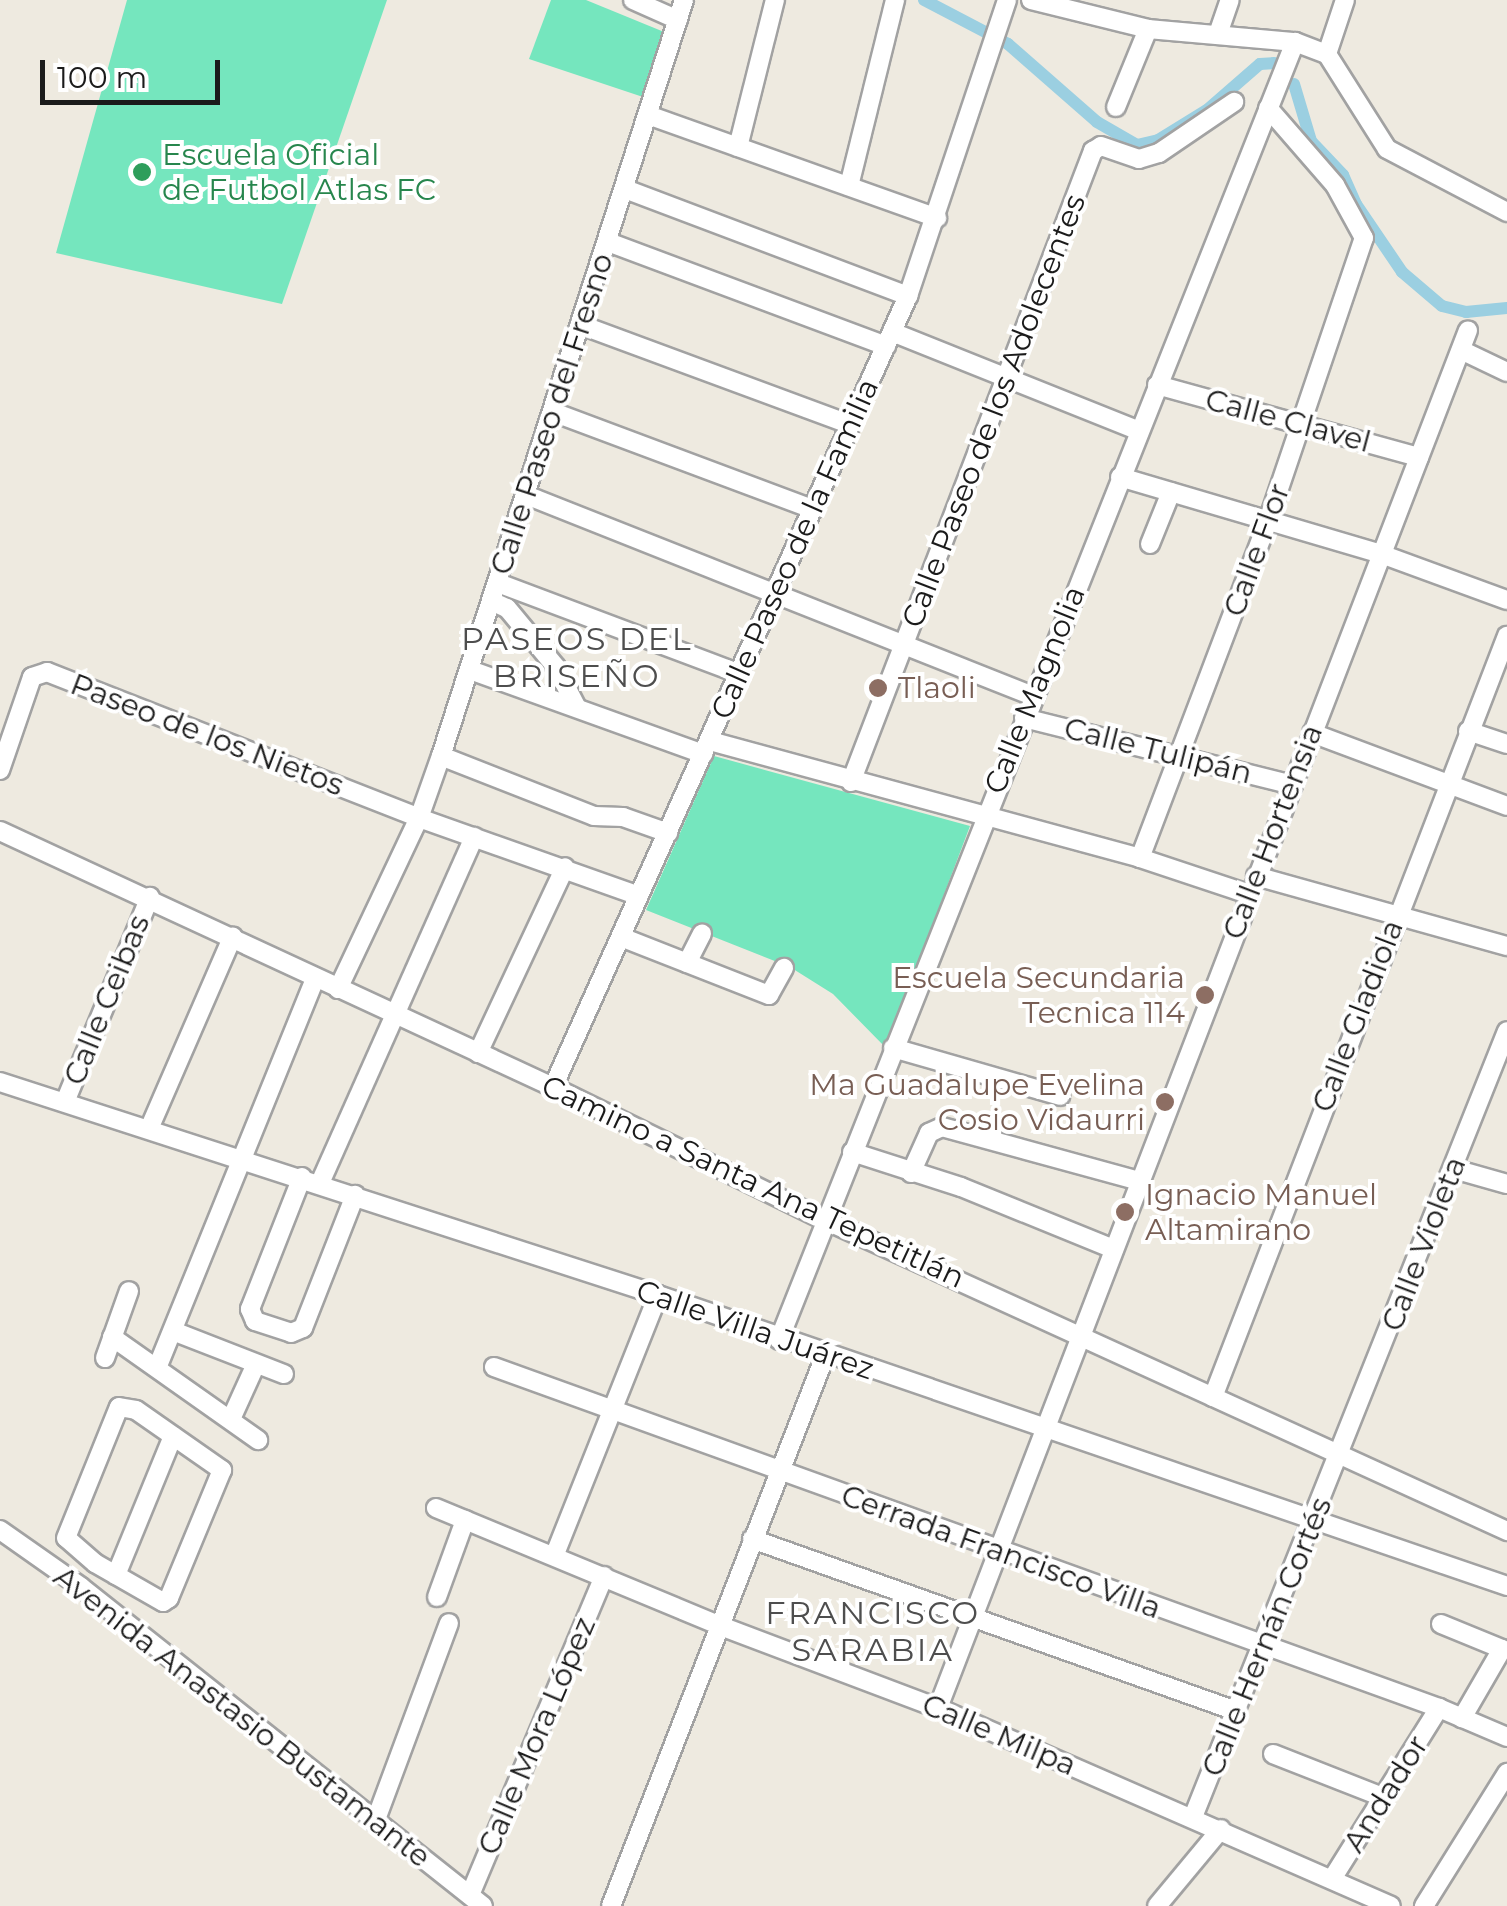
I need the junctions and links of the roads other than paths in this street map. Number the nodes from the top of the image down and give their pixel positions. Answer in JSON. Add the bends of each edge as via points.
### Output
{"nodes":[{"id":1,"x":632,"y":0,"type":"edge"},
{"id":2,"x":684,"y":0,"type":"edge"},
{"id":3,"x":775,"y":0,"type":"edge"},
{"id":4,"x":895,"y":0,"type":"edge"},
{"id":5,"x":1008,"y":0,"type":"edge"},
{"id":6,"x":1032,"y":0,"type":"edge"},
{"id":7,"x":1113,"y":0,"type":"edge"},
{"id":8,"x":1230,"y":0,"type":"edge"},
{"id":9,"x":1345,"y":0,"type":"edge"},
{"id":10,"x":678,"y":20,"type":"junction"},
{"id":11,"x":1106,"y":21,"type":"junction"},
{"id":12,"x":1148,"y":29,"type":"junction"},
{"id":13,"x":1218,"y":34,"type":"junction"},
{"id":14,"x":1295,"y":42,"type":"junction"},
{"id":15,"x":1327,"y":54,"type":"junction"},
{"id":16,"x":1234,"y":102,"type":"dead end"},
{"id":17,"x":1116,"y":107,"type":"dead end"},
{"id":18,"x":1268,"y":108,"type":"junction"},
{"id":19,"x":648,"y":115,"type":"junction"},
{"id":20,"x":738,"y":146,"type":"junction"},
{"id":21,"x":848,"y":186,"type":"junction"},
{"id":22,"x":624,"y":189,"type":"junction"},
{"id":23,"x":1507,"y":212,"type":"edge"},
{"id":24,"x":937,"y":218,"type":"junction"},
{"id":25,"x":608,"y":242,"type":"junction"},
{"id":26,"x":908,"y":296,"type":"junction"},
{"id":27,"x":581,"y":324,"type":"junction"},
{"id":28,"x":1468,"y":330,"type":"dead end"},
{"id":29,"x":889,"y":339,"type":"junction"},
{"id":30,"x":1461,"y":350,"type":"junction"},
{"id":31,"x":1507,"y":372,"type":"edge"},
{"id":32,"x":1008,"y":378,"type":"junction"},
{"id":33,"x":1157,"y":385,"type":"junction"},
{"id":34,"x":553,"y":412,"type":"junction"},
{"id":35,"x":851,"y":424,"type":"junction"},
{"id":36,"x":1302,"y":427,"type":"junction"},
{"id":37,"x":1139,"y":430,"type":"junction"},
{"id":38,"x":1419,"y":457,"type":"junction"},
{"id":39,"x":1120,"y":477,"type":"junction"},
{"id":40,"x":1171,"y":492,"type":"junction"},
{"id":41,"x":526,"y":495,"type":"junction"},
{"id":42,"x":813,"y":509,"type":"junction"},
{"id":43,"x":1268,"y":521,"type":"junction"},
{"id":44,"x":1150,"y":544,"type":"dead end"},
{"id":45,"x":1381,"y":554,"type":"junction"},
{"id":46,"x":498,"y":582,"type":"junction"},
{"id":47,"x":776,"y":591,"type":"junction"},
{"id":48,"x":1507,"y":600,"type":"edge"},
{"id":49,"x":490,"y":601,"type":"junction"},
{"id":50,"x":1507,"y":636,"type":"edge"},
{"id":51,"x":904,"y":646,"type":"junction"},
{"id":52,"x":470,"y":670,"type":"junction"},
{"id":53,"x":740,"y":674,"type":"junction"},
{"id":54,"x":1033,"y":696,"type":"junction"},
{"id":55,"x":576,"y":706,"type":"junction"},
{"id":56,"x":1024,"y":718,"type":"junction"},
{"id":57,"x":1468,"y":731,"type":"junction"},
{"id":58,"x":1312,"y":733,"type":"junction"},
{"id":59,"x":1507,"y":744,"type":"edge"},
{"id":60,"x":706,"y":748,"type":"junction"},
{"id":61,"x":442,"y":756,"type":"junction"},
{"id":62,"x":1180,"y":757,"type":"junction"},
{"id":63,"x":0,"y":770,"type":"edge"},
{"id":64,"x":850,"y":782,"type":"junction"},
{"id":65,"x":1292,"y":784,"type":"junction"},
{"id":66,"x":1447,"y":784,"type":"junction"},
{"id":67,"x":1507,"y":806,"type":"edge"},
{"id":68,"x":984,"y":817,"type":"junction"},
{"id":69,"x":419,"y":818,"type":"junction"},
{"id":70,"x":0,"y":830,"type":"edge"},
{"id":71,"x":668,"y":833,"type":"junction"},
{"id":72,"x":474,"y":837,"type":"junction"},
{"id":73,"x":1140,"y":858,"type":"junction"},
{"id":74,"x":565,"y":868,"type":"junction"},
{"id":75,"x":1256,"y":876,"type":"junction"},
{"id":76,"x":1248,"y":894,"type":"junction"},
{"id":77,"x":640,"y":896,"type":"junction"},
{"id":78,"x":150,"y":898,"type":"junction"},
{"id":79,"x":1395,"y":918,"type":"junction"},
{"id":80,"x":702,"y":934,"type":"dead end"},
{"id":81,"x":233,"y":936,"type":"junction"},
{"id":82,"x":621,"y":937,"type":"junction"},
{"id":83,"x":1507,"y":946,"type":"edge"},
{"id":84,"x":687,"y":963,"type":"junction"},
{"id":85,"x":784,"y":968,"type":"dead end"},
{"id":86,"x":315,"y":978,"type":"junction"},
{"id":87,"x":338,"y":989,"type":"junction"},
{"id":88,"x":393,"y":1014,"type":"junction"},
{"id":89,"x":1507,"y":1031,"type":"edge"},
{"id":90,"x":893,"y":1048,"type":"junction"},
{"id":91,"x":478,"y":1053,"type":"junction"},
{"id":92,"x":0,"y":1082,"type":"edge"},
{"id":93,"x":553,"y":1086,"type":"junction"},
{"id":94,"x":1060,"y":1096,"type":"dead end"},
{"id":95,"x":65,"y":1102,"type":"junction"},
{"id":96,"x":149,"y":1128,"type":"junction"},
{"id":97,"x":852,"y":1152,"type":"junction"},
{"id":98,"x":244,"y":1158,"type":"junction"},
{"id":99,"x":1454,"y":1168,"type":"junction"},
{"id":100,"x":911,"y":1173,"type":"junction"},
{"id":101,"x":311,"y":1180,"type":"junction"},
{"id":102,"x":1140,"y":1181,"type":"junction"},
{"id":103,"x":1507,"y":1184,"type":"edge"},
{"id":104,"x":355,"y":1195,"type":"junction"},
{"id":105,"x":825,"y":1220,"type":"junction"},
{"id":106,"x":1114,"y":1249,"type":"junction"},
{"id":107,"x":130,"y":1290,"type":"dead end"},
{"id":108,"x":658,"y":1295,"type":"junction"},
{"id":109,"x":173,"y":1331,"type":"junction"},
{"id":110,"x":1081,"y":1336,"type":"junction"},
{"id":111,"x":112,"y":1338,"type":"junction"},
{"id":112,"x":778,"y":1340,"type":"junction"},
{"id":113,"x":825,"y":1356,"type":"junction"},
{"id":114,"x":105,"y":1358,"type":"dead end"},
{"id":115,"x":256,"y":1364,"type":"junction"},
{"id":116,"x":494,"y":1367,"type":"dead end"},
{"id":117,"x":157,"y":1368,"type":"junction"},
{"id":118,"x":284,"y":1374,"type":"dead end"},
{"id":119,"x":1214,"y":1398,"type":"junction"},
{"id":120,"x":614,"y":1410,"type":"junction"},
{"id":121,"x":231,"y":1419,"type":"junction"},
{"id":122,"x":1044,"y":1431,"type":"junction"},
{"id":123,"x":174,"y":1436,"type":"junction"},
{"id":124,"x":258,"y":1440,"type":"dead end"},
{"id":125,"x":1340,"y":1456,"type":"junction"},
{"id":126,"x":779,"y":1472,"type":"junction"},
{"id":127,"x":436,"y":1508,"type":"dead end"},
{"id":128,"x":465,"y":1520,"type":"junction"},
{"id":129,"x":1315,"y":1521,"type":"junction"},
{"id":130,"x":0,"y":1530,"type":"edge"},
{"id":131,"x":1507,"y":1532,"type":"edge"},
{"id":132,"x":752,"y":1539,"type":"junction"},
{"id":133,"x":1000,"y":1551,"type":"junction"},
{"id":134,"x":555,"y":1554,"type":"junction"},
{"id":135,"x":87,"y":1558,"type":"junction"},
{"id":136,"x":63,"y":1575,"type":"junction"},
{"id":137,"x":116,"y":1575,"type":"junction"},
{"id":138,"x":604,"y":1576,"type":"junction"},
{"id":139,"x":1507,"y":1586,"type":"edge"},
{"id":140,"x":81,"y":1587,"type":"junction"},
{"id":141,"x":437,"y":1597,"type":"dead end"},
{"id":142,"x":974,"y":1616,"type":"junction"},
{"id":143,"x":449,"y":1623,"type":"dead end"},
{"id":144,"x":1441,"y":1624,"type":"dead end"},
{"id":145,"x":718,"y":1625,"type":"junction"},
{"id":146,"x":1263,"y":1646,"type":"junction"},
{"id":147,"x":938,"y":1708,"type":"junction"},
{"id":148,"x":1439,"y":1708,"type":"junction"},
{"id":149,"x":1236,"y":1711,"type":"junction"},
{"id":150,"x":1462,"y":1718,"type":"junction"},
{"id":151,"x":1507,"y":1737,"type":"edge"},
{"id":152,"x":1274,"y":1754,"type":"dead end"},
{"id":153,"x":1507,"y":1773,"type":"edge"},
{"id":154,"x":1383,"y":1797,"type":"junction"},
{"id":155,"x":1193,"y":1817,"type":"junction"},
{"id":156,"x":374,"y":1822,"type":"junction"},
{"id":157,"x":1221,"y":1830,"type":"junction"},
{"id":158,"x":1332,"y":1879,"type":"junction"},
{"id":159,"x":476,"y":1900,"type":"edge"},
{"id":160,"x":611,"y":1906,"type":"edge"},
{"id":161,"x":1157,"y":1906,"type":"edge"},
{"id":162,"x":1391,"y":1906,"type":"edge"},
{"id":163,"x":1424,"y":1906,"type":"edge"}],
"edges":[{"from":1,"to":10,"type":"street"},
{"from":2,"to":10,"type":"street","name":"Calle Paseo del Fresno"},
{"from":3,"to":20,"type":"street"},
{"from":4,"to":21,"type":"street"},
{"from":5,"to":24,"type":"street","name":"Calle Paseo de la Familia"},
{"from":6,"to":11,"type":"street"},
{"from":7,"to":11,"type":"street"},
{"from":8,"to":13,"type":"street"},
{"from":9,"to":15,"type":"street"},
{"from":10,"to":19,"type":"street","name":"Calle Paseo del Fresno"},
{"from":11,"to":12,"type":"street"},
{"from":12,"to":13,"type":"street"},
{"from":12,"to":17,"type":"street"},
{"from":13,"to":14,"type":"street"},
{"from":14,"to":15,"type":"street"},
{"from":14,"to":18,"type":"street","name":"Calle Magnolia"},
{"from":15,"to":23,"type":"street","via":[[1387,150]]},
{"from":16,"to":32,"type":"street","name":"Calle Paseo de los Adolecentes","via":[[1159,153],[1138,159],[1101,146],[1093,151]]},
{"from":18,"to":33,"type":"street","name":"Calle Magnolia"},
{"from":18,"to":36,"type":"street","name":"Calle Flor","via":[[1335,185],[1364,238]]},
{"from":19,"to":20,"type":"street"},
{"from":19,"to":22,"type":"street","name":"Calle Paseo del Fresno"},
{"from":20,"to":21,"type":"street"},
{"from":21,"to":24,"type":"street"},
{"from":22,"to":25,"type":"street","name":"Calle Paseo del Fresno"},
{"from":22,"to":26,"type":"street"},
{"from":24,"to":26,"type":"street","name":"Calle Paseo de la Familia"},
{"from":25,"to":27,"type":"street","name":"Calle Paseo del Fresno"},
{"from":25,"to":29,"type":"street"},
{"from":26,"to":29,"type":"street","name":"Calle Paseo de la Familia"},
{"from":27,"to":34,"type":"street","name":"Calle Paseo del Fresno"},
{"from":27,"to":35,"type":"street"},
{"from":28,"to":30,"type":"street","name":"Calle Hortensia"},
{"from":29,"to":32,"type":"street"},
{"from":29,"to":35,"type":"street","name":"Calle Paseo de la Familia"},
{"from":30,"to":31,"type":"street"},
{"from":30,"to":38,"type":"street","name":"Calle Hortensia"},
{"from":32,"to":37,"type":"street"},
{"from":32,"to":51,"type":"street","name":"Calle Paseo de los Adolecentes"},
{"from":33,"to":36,"type":"street","name":"Calle Clavel"},
{"from":33,"to":37,"type":"street","name":"Calle Magnolia"},
{"from":34,"to":41,"type":"street","name":"Calle Paseo del Fresno"},
{"from":34,"to":42,"type":"street"},
{"from":35,"to":42,"type":"street","name":"Calle Paseo de la Familia"},
{"from":36,"to":38,"type":"street","name":"Calle Clavel"},
{"from":36,"to":43,"type":"street","name":"Calle Flor"},
{"from":37,"to":39,"type":"street","name":"Calle Magnolia"},
{"from":38,"to":45,"type":"street","name":"Calle Hortensia"},
{"from":39,"to":40,"type":"street"},
{"from":39,"to":54,"type":"street","name":"Calle Magnolia"},
{"from":40,"to":43,"type":"street"},
{"from":40,"to":44,"type":"street"},
{"from":41,"to":46,"type":"street","name":"Calle Paseo del Fresno"},
{"from":41,"to":47,"type":"street","name":"Calle Tulipán"},
{"from":42,"to":47,"type":"street","name":"Calle Paseo de la Familia"},
{"from":43,"to":45,"type":"street"},
{"from":43,"to":62,"type":"street","name":"Calle Flor"},
{"from":45,"to":48,"type":"street"},
{"from":45,"to":58,"type":"street","name":"Calle Hortensia"},
{"from":46,"to":49,"type":"street","name":"Calle Paseo del Fresno"},
{"from":46,"to":53,"type":"street"},
{"from":47,"to":51,"type":"street","name":"Calle Tulipán"},
{"from":47,"to":53,"type":"street","name":"Calle Paseo de la Familia"},
{"from":49,"to":52,"type":"street","name":"Calle Paseo del Fresno"},
{"from":49,"to":55,"type":"street","via":[[507,608],[556,667]]},
{"from":50,"to":57,"type":"street","name":"Calle Gladiola"},
{"from":51,"to":54,"type":"street","name":"Calle Tulipán"},
{"from":51,"to":64,"type":"street","name":"Calle Paseo de los Adolecentes"},
{"from":52,"to":55,"type":"street"},
{"from":52,"to":61,"type":"street","name":"Calle Paseo del Fresno"},
{"from":53,"to":60,"type":"street","name":"Calle Paseo de la Familia"},
{"from":54,"to":56,"type":"street","name":"Calle Magnolia"},
{"from":55,"to":60,"type":"street"},
{"from":56,"to":62,"type":"street","name":"Calle Tulipán"},
{"from":56,"to":68,"type":"street","name":"Calle Magnolia"},
{"from":57,"to":59,"type":"street"},
{"from":57,"to":66,"type":"street","name":"Calle Gladiola"},
{"from":58,"to":65,"type":"street","name":"Calle Hortensia"},
{"from":58,"to":66,"type":"street"},
{"from":60,"to":64,"type":"street"},
{"from":60,"to":71,"type":"street","name":"Calle Paseo de la Familia"},
{"from":61,"to":69,"type":"street","name":"Calle Paseo del Fresno"},
{"from":61,"to":71,"type":"street","via":[[594,816],[623,817]]},
{"from":62,"to":65,"type":"street","name":"Calle Tulipán"},
{"from":62,"to":73,"type":"street","name":"Calle Flor"},
{"from":63,"to":69,"type":"street","name":"Paseo de los Nietos","via":[[32,677],[42,671]]},
{"from":64,"to":68,"type":"street"},
{"from":65,"to":75,"type":"street","name":"Calle Hortensia"},
{"from":66,"to":67,"type":"street"},
{"from":66,"to":79,"type":"street","name":"Calle Gladiola"},
{"from":68,"to":73,"type":"street"},
{"from":68,"to":90,"type":"street","name":"Calle Magnolia"},
{"from":69,"to":72,"type":"street"},
{"from":69,"to":87,"type":"street","name":"Calle Paseo del Fresno"},
{"from":70,"to":78,"type":"street","name":"Camino a Santa Ana Tepetitlán"},
{"from":71,"to":77,"type":"street","name":"Calle Paseo de la Familia"},
{"from":72,"to":74,"type":"street"},
{"from":72,"to":88,"type":"street"},
{"from":73,"to":76,"type":"street"},
{"from":74,"to":77,"type":"street"},
{"from":74,"to":91,"type":"street"},
{"from":75,"to":76,"type":"street","name":"Calle Hortensia"},
{"from":75,"to":79,"type":"street"},
{"from":76,"to":102,"type":"street","name":"Calle Hortensia"},
{"from":77,"to":82,"type":"street","name":"Calle Paseo de la Familia"},
{"from":78,"to":81,"type":"street","name":"Camino a Santa Ana Tepetitlán"},
{"from":78,"to":95,"type":"street","name":"Calle Ceibas"},
{"from":79,"to":83,"type":"street"},
{"from":79,"to":119,"type":"street","name":"Calle Gladiola"},
{"from":80,"to":84,"type":"street"},
{"from":81,"to":86,"type":"street","name":"Camino a Santa Ana Tepetitlán"},
{"from":81,"to":96,"type":"street"},
{"from":82,"to":84,"type":"street"},
{"from":82,"to":93,"type":"street","name":"Calle Paseo de la Familia"},
{"from":84,"to":85,"type":"street","via":[[769,996]]},
{"from":86,"to":87,"type":"street","name":"Camino a Santa Ana Tepetitlán"},
{"from":86,"to":98,"type":"street"},
{"from":87,"to":88,"type":"street","name":"Camino a Santa Ana Tepetitlán"},
{"from":88,"to":91,"type":"street","name":"Camino a Santa Ana Tepetitlán"},
{"from":88,"to":101,"type":"street"},
{"from":89,"to":99,"type":"street","name":"Calle Violeta"},
{"from":90,"to":94,"type":"street"},
{"from":90,"to":97,"type":"street","name":"Calle Magnolia"},
{"from":91,"to":93,"type":"street","name":"Camino a Santa Ana Tepetitlán"},
{"from":92,"to":95,"type":"street","name":"Calle Villa Juárez"},
{"from":93,"to":105,"type":"street","name":"Camino a Santa Ana Tepetitlán"},
{"from":95,"to":96,"type":"street","name":"Calle Villa Juárez"},
{"from":96,"to":98,"type":"street","name":"Calle Villa Juárez"},
{"from":97,"to":100,"type":"street"},
{"from":97,"to":105,"type":"street","name":"Calle Magnolia"},
{"from":98,"to":101,"type":"street","name":"Calle Villa Juárez"},
{"from":98,"to":109,"type":"street"},
{"from":99,"to":103,"type":"street"},
{"from":99,"to":125,"type":"street","name":"Calle Violeta"},
{"from":100,"to":102,"type":"street","via":[[929,1132],[942,1126]]},
{"from":100,"to":106,"type":"street"},
{"from":101,"to":104,"type":"street","name":"Calle Villa Juárez"},
{"from":101,"to":104,"type":"street","via":[[250,1309],[255,1321],[291,1333],[303,1328]]},
{"from":102,"to":106,"type":"street","name":"Calle Hortensia"},
{"from":104,"to":108,"type":"street","name":"Calle Villa Juárez"},
{"from":105,"to":110,"type":"street","name":"Camino a Santa Ana Tepetitlán"},
{"from":105,"to":112,"type":"street","name":"Calle Magnolia"},
{"from":106,"to":110,"type":"street","name":"Calle Hortensia"},
{"from":107,"to":111,"type":"street"},
{"from":108,"to":112,"type":"street","name":"Calle Villa Juárez"},
{"from":108,"to":120,"type":"street"},
{"from":109,"to":115,"type":"street"},
{"from":109,"to":117,"type":"street"},
{"from":110,"to":119,"type":"street","name":"Camino a Santa Ana Tepetitlán"},
{"from":110,"to":122,"type":"street","name":"Calle Hortensia"},
{"from":111,"to":114,"type":"street"},
{"from":111,"to":117,"type":"street"},
{"from":112,"to":113,"type":"street","name":"Calle Villa Juárez"},
{"from":113,"to":122,"type":"street","name":"Calle Villa Juárez"},
{"from":113,"to":126,"type":"street"},
{"from":115,"to":118,"type":"street"},
{"from":115,"to":121,"type":"street"},
{"from":116,"to":120,"type":"street","name":"Cerrada Francisco Villa"},
{"from":117,"to":121,"type":"street"},
{"from":119,"to":125,"type":"street","name":"Camino a Santa Ana Tepetitlán"},
{"from":120,"to":126,"type":"street","name":"Cerrada Francisco Villa"},
{"from":120,"to":134,"type":"street"},
{"from":121,"to":124,"type":"street"},
{"from":122,"to":129,"type":"street","name":"Calle Villa Juárez"},
{"from":122,"to":133,"type":"street","name":"Calle Hortensia"},
{"from":123,"to":135,"type":"street","via":[[130,1406],[119,1407],[66,1531],[68,1544]]},
{"from":123,"to":137,"type":"street"},
{"from":123,"to":137,"type":"street","via":[[220,1466],[220,1477],[169,1598],[158,1601]]},
{"from":125,"to":129,"type":"street","name":"Calle Hernán Cortés"},
{"from":125,"to":131,"type":"street","name":"Camino a Santa Ana Tepetitlán"},
{"from":126,"to":132,"type":"street"},
{"from":126,"to":133,"type":"street","name":"Cerrada Francisco Villa"},
{"from":127,"to":128,"type":"street","name":"Calle Milpa"},
{"from":128,"to":134,"type":"street","name":"Calle Milpa"},
{"from":128,"to":141,"type":"street"},
{"from":129,"to":139,"type":"street","name":"Calle Villa Juárez"},
{"from":129,"to":146,"type":"street","name":"Calle Hernán Cortés"},
{"from":130,"to":136,"type":"street","name":"Avenida Anastasio Bustamante"},
{"from":132,"to":142,"type":"street"},
{"from":132,"to":145,"type":"street"},
{"from":133,"to":142,"type":"street","name":"Calle Hortensia"},
{"from":133,"to":146,"type":"street","name":"Cerrada Francisco Villa"},
{"from":134,"to":138,"type":"street","name":"Calle Milpa"},
{"from":135,"to":136,"type":"street"},
{"from":135,"to":137,"type":"street"},
{"from":135,"to":140,"type":"street"},
{"from":136,"to":140,"type":"street","name":"Avenida Anastasio Bustamante"},
{"from":138,"to":145,"type":"street","name":"Calle Milpa"},
{"from":138,"to":159,"type":"street","name":"Calle Mora López"},
{"from":140,"to":156,"type":"street","name":"Avenida Anastasio Bustamante"},
{"from":142,"to":147,"type":"street","name":"Calle Hortensia"},
{"from":142,"to":149,"type":"street"},
{"from":143,"to":156,"type":"street"},
{"from":144,"to":150,"type":"street","via":[[1502,1649]]},
{"from":145,"to":147,"type":"street","name":"Calle Milpa"},
{"from":145,"to":160,"type":"street"},
{"from":146,"to":148,"type":"street","name":"Cerrada Francisco Villa"},
{"from":146,"to":149,"type":"street","name":"Calle Hernán Cortés"},
{"from":147,"to":155,"type":"street","name":"Calle Milpa"},
{"from":148,"to":150,"type":"street","name":"Cerrada Francisco Villa"},
{"from":148,"to":154,"type":"street","name":"Andador"},
{"from":149,"to":155,"type":"street","name":"Calle Hernán Cortés"},
{"from":150,"to":151,"type":"street","name":"Cerrada Francisco Villa"},
{"from":152,"to":154,"type":"street"},
{"from":153,"to":163,"type":"street"},
{"from":154,"to":158,"type":"street","name":"Andador"},
{"from":155,"to":157,"type":"street","name":"Calle Milpa"},
{"from":156,"to":159,"type":"street","name":"Avenida Anastasio Bustamante"},
{"from":157,"to":158,"type":"street","name":"Calle Milpa"},
{"from":157,"to":161,"type":"street"},
{"from":158,"to":162,"type":"street","name":"Calle Milpa"}]}
